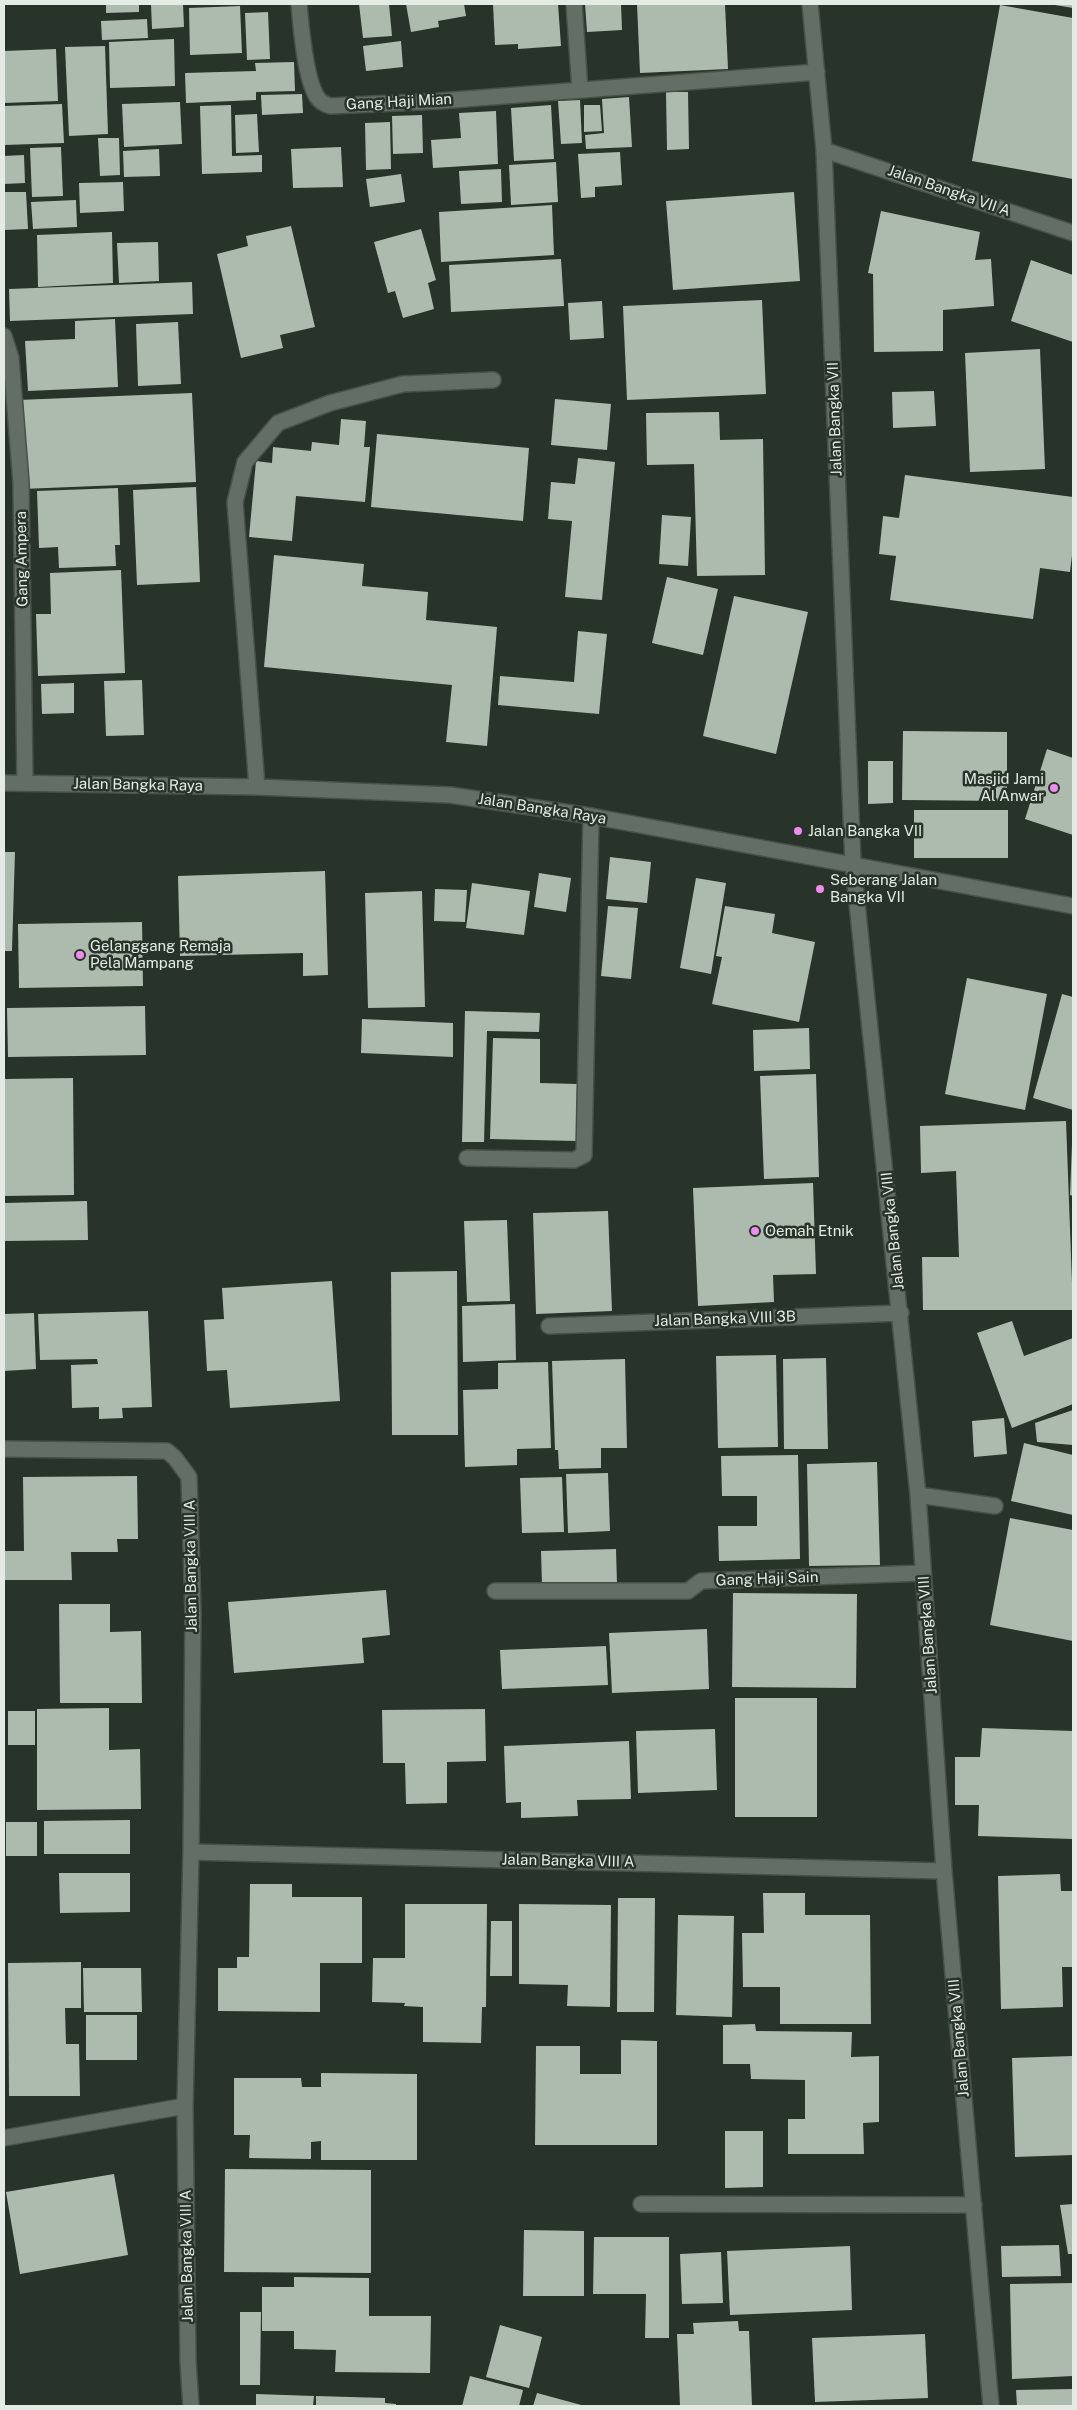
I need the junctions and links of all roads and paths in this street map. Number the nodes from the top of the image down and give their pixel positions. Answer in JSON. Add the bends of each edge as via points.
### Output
{"nodes":[{"id":1,"x":299,"y":4,"type":"edge"},
{"id":2,"x":574,"y":4,"type":"edge"},
{"id":3,"x":810,"y":4,"type":"edge"},
{"id":4,"x":817,"y":72,"type":"junction"},
{"id":5,"x":580,"y":90,"type":"junction"},
{"id":6,"x":824,"y":150,"type":"junction"},
{"id":7,"x":1073,"y":233,"type":"edge"},
{"id":8,"x":4,"y":336,"type":"edge"},
{"id":9,"x":493,"y":380,"type":"dead end"},
{"id":10,"x":4,"y":783,"type":"edge"},
{"id":11,"x":25,"y":783,"type":"junction"},
{"id":12,"x":258,"y":787,"type":"junction"},
{"id":13,"x":591,"y":816,"type":"junction"},
{"id":14,"x":853,"y":864,"type":"junction"},
{"id":15,"x":1073,"y":906,"type":"edge"},
{"id":16,"x":466,"y":1158,"type":"dead end"},
{"id":17,"x":901,"y":1313,"type":"junction"},
{"id":18,"x":549,"y":1326,"type":"dead end"},
{"id":19,"x":4,"y":1449,"type":"edge"},
{"id":20,"x":918,"y":1495,"type":"junction"},
{"id":21,"x":996,"y":1506,"type":"dead end"},
{"id":22,"x":923,"y":1573,"type":"junction"},
{"id":23,"x":495,"y":1591,"type":"dead end"},
{"id":24,"x":192,"y":1852,"type":"junction"},
{"id":25,"x":944,"y":1871,"type":"junction"},
{"id":26,"x":185,"y":2106,"type":"junction"},
{"id":27,"x":4,"y":2138,"type":"edge"},
{"id":28,"x":641,"y":2204,"type":"dead end"},
{"id":29,"x":974,"y":2204,"type":"junction"},
{"id":30,"x":191,"y":2406,"type":"edge"},
{"id":31,"x":991,"y":2406,"type":"edge"}],
"edges":[{"from":1,"to":5,"type":"street","name":"Gang Haji Mian","via":[[308,71],[316,96],[330,106]]},
{"from":2,"to":5,"type":"street"},
{"from":3,"to":4,"type":"street","name":"Jalan Bangka VII"},
{"from":4,"to":5,"type":"street","name":"Gang Haji Mian"},
{"from":4,"to":6,"type":"street","name":"Jalan Bangka VII"},
{"from":6,"to":7,"type":"street","name":"Jalan Bangka VII A"},
{"from":6,"to":14,"type":"street","name":"Jalan Bangka VII"},
{"from":8,"to":11,"type":"street","name":"Gang Ampera","via":[[11,358],[21,483]]},
{"from":9,"to":12,"type":"street","via":[[402,384],[330,403],[278,423],[246,462],[235,502]]},
{"from":10,"to":11,"type":"street","name":"Jalan Bangka Raya"},
{"from":11,"to":12,"type":"street","name":"Jalan Bangka Raya"},
{"from":12,"to":13,"type":"street","name":"Jalan Bangka Raya","via":[[450,795]]},
{"from":13,"to":14,"type":"street","name":"Jalan Bangka Raya"},
{"from":13,"to":16,"type":"street","via":[[584,1155],[574,1160]]},
{"from":14,"to":15,"type":"street","name":"Jalan Bangka Raya"},
{"from":14,"to":17,"type":"street","name":"Jalan Bangka VIII"},
{"from":17,"to":18,"type":"street","name":"Jalan Bangka VIII 3B"},
{"from":17,"to":20,"type":"street","name":"Jalan Bangka VIII"},
{"from":19,"to":24,"type":"street","name":"Jalan Bangka VIII A","via":[[167,1451],[188,1477],[193,1613]]},
{"from":20,"to":21,"type":"street"},
{"from":20,"to":22,"type":"street","name":"Jalan Bangka VIII"},
{"from":22,"to":23,"type":"street","name":"Gang Haji Sain","via":[[701,1581],[688,1591]]},
{"from":22,"to":25,"type":"street","name":"Jalan Bangka VIII"},
{"from":24,"to":25,"type":"street","name":"Jalan Bangka VIII A"},
{"from":24,"to":26,"type":"street","name":"Jalan Bangka VIII A"},
{"from":25,"to":29,"type":"street","name":"Jalan Bangka VIII"},
{"from":26,"to":27,"type":"street"},
{"from":26,"to":30,"type":"street","name":"Jalan Bangka VIII A"},
{"from":28,"to":29,"type":"street"},
{"from":29,"to":31,"type":"street","name":"Jalan Bangka VIII"}]}
